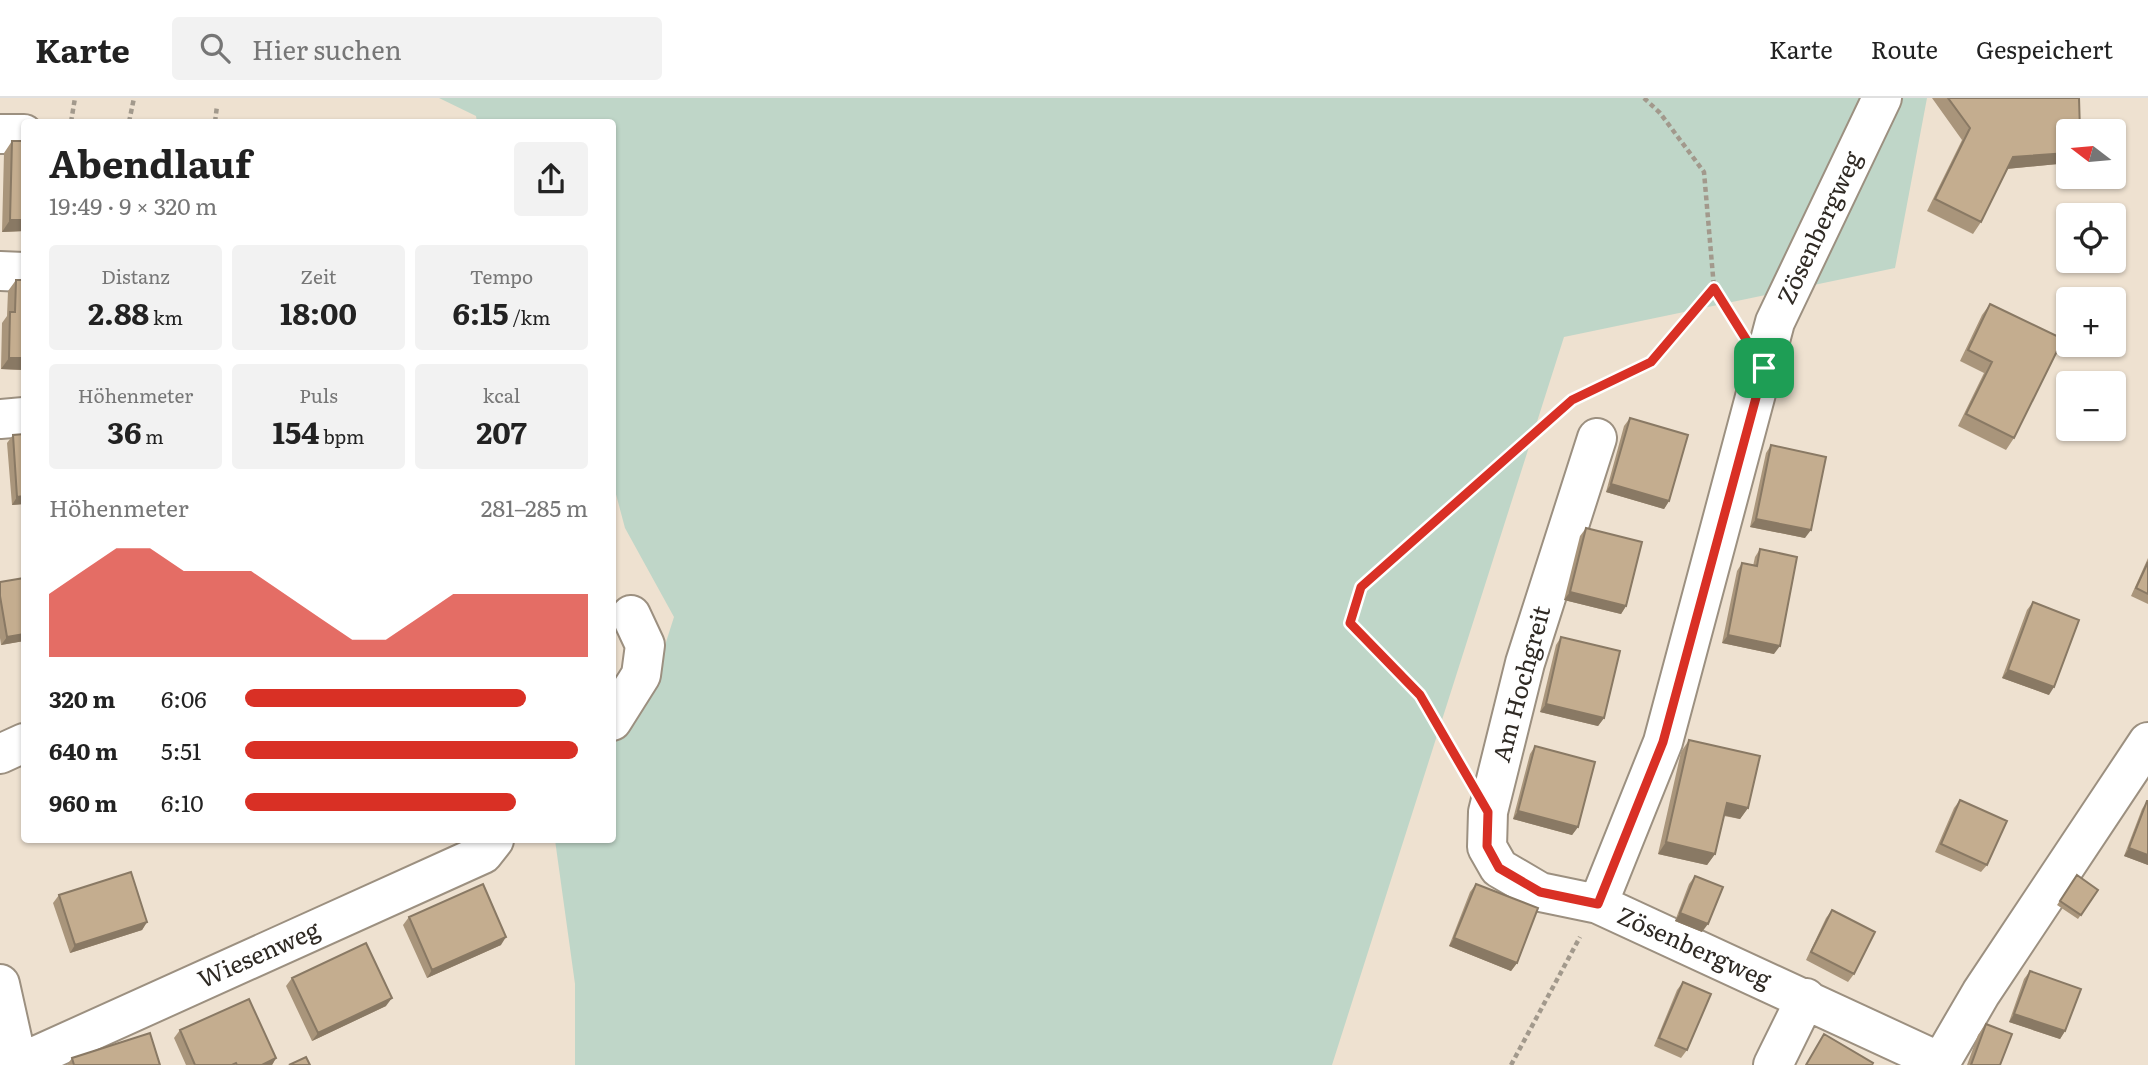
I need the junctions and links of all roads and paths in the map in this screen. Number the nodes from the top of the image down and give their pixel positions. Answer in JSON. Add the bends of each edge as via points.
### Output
{"nodes":[{"id":1,"x":75,"y":98,"type":"edge"},
{"id":2,"x":134,"y":98,"type":"edge"},
{"id":3,"x":1643,"y":98,"type":"edge"},
{"id":4,"x":1882,"y":98,"type":"edge"},
{"id":5,"x":218,"y":106,"type":"dead end"},
{"id":6,"x":72,"y":119,"type":"edge"},
{"id":7,"x":130,"y":119,"type":"edge"},
{"id":8,"x":216,"y":119,"type":"edge"},
{"id":9,"x":0,"y":134,"type":"edge"},
{"id":10,"x":21,"y":134,"type":"edge"},
{"id":11,"x":0,"y":271,"type":"edge"},
{"id":12,"x":21,"y":272,"type":"edge"},
{"id":13,"x":1714,"y":288,"type":"junction"},
{"id":14,"x":1764,"y":368,"type":"junction"},
{"id":15,"x":21,"y":417,"type":"edge"},
{"id":16,"x":0,"y":419,"type":"edge"},
{"id":17,"x":1597,"y":438,"type":"dead end"},
{"id":18,"x":631,"y":615,"type":"dead end"},
{"id":19,"x":616,"y":715,"type":"edge"},
{"id":20,"x":2148,"y":742,"type":"edge"},
{"id":21,"x":21,"y":744,"type":"edge"},
{"id":22,"x":0,"y":754,"type":"edge"},
{"id":23,"x":1488,"y":812,"type":"junction"},
{"id":24,"x":488,"y":847,"type":"edge"},
{"id":25,"x":1598,"y":904,"type":"junction"},
{"id":26,"x":0,"y":984,"type":"edge"},
{"id":27,"x":1806,"y":998,"type":"junction"},
{"id":28,"x":1940,"y":1064,"type":"edge"},
{"id":29,"x":18,"y":1065,"type":"edge"},
{"id":30,"x":1511,"y":1065,"type":"edge"},
{"id":31,"x":1773,"y":1065,"type":"edge"}],
"edges":[{"from":1,"to":6,"type":"path"},
{"from":2,"to":7,"type":"path"},
{"from":3,"to":13,"type":"path","via":[[1660,113],[1704,172]]},
{"from":4,"to":14,"type":"street","name":"Zösenbergweg","via":[[1775,323]]},
{"from":5,"to":8,"type":"path"},
{"from":9,"to":10,"type":"street"},
{"from":11,"to":12,"type":"street"},
{"from":13,"to":14,"type":"path"},
{"from":13,"to":23,"type":"path","via":[[1651,362],[1572,400],[1361,587],[1350,623],[1420,695]]},
{"from":14,"to":25,"type":"street","name":"Zösenbergweg","via":[[1663,742]]},
{"from":15,"to":16,"type":"street"},
{"from":17,"to":23,"type":"street","name":"Am Hochgreit","via":[[1525,663]]},
{"from":18,"to":19,"type":"street","via":[[645,645],[641,675]]},
{"from":20,"to":28,"type":"street","name":"Zösenbergweg","via":[[1981,993]]},
{"from":21,"to":22,"type":"street"},
{"from":23,"to":25,"type":"street","name":"Am Hochgreit","via":[[1487,846],[1499,868],[1540,892]]},
{"from":24,"to":29,"type":"street","name":"Wiesenweg"},
{"from":25,"to":27,"type":"street","name":"Zösenbergweg"},
{"from":25,"to":30,"type":"path"},
{"from":26,"to":29,"type":"street"},
{"from":27,"to":28,"type":"street","name":"Zösenbergweg"},
{"from":27,"to":31,"type":"street"}]}
